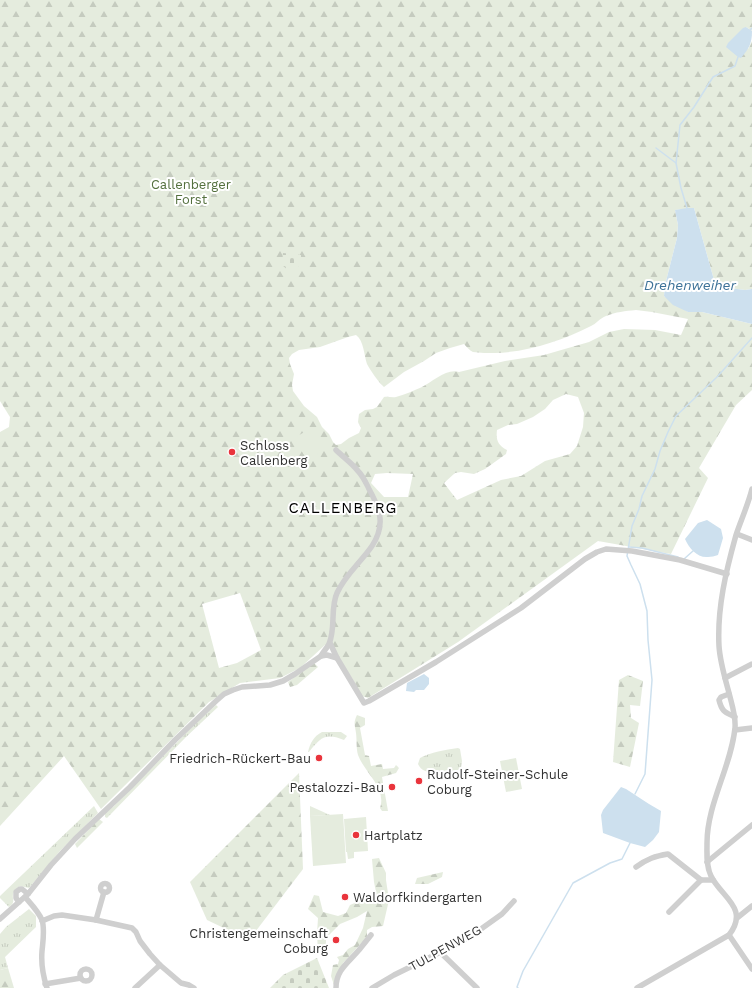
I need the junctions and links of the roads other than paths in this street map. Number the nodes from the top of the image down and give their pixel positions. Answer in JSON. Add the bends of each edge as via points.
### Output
{"nodes":[{"id":1,"x":336,"y":450,"type":"dead end"},
{"id":2,"x":752,"y":489,"type":"edge"},
{"id":3,"x":737,"y":534,"type":"junction"},
{"id":4,"x":752,"y":540,"type":"edge"},
{"id":5,"x":727,"y":574,"type":"junction"},
{"id":6,"x":330,"y":643,"type":"junction"},
{"id":7,"x":321,"y":656,"type":"junction"},
{"id":8,"x":337,"y":658,"type":"junction"},
{"id":9,"x":752,"y":664,"type":"edge"},
{"id":10,"x":725,"y":678,"type":"junction"},
{"id":11,"x":729,"y":694,"type":"junction"},
{"id":12,"x":735,"y":717,"type":"junction"},
{"id":13,"x":752,"y":728,"type":"edge"},
{"id":14,"x":735,"y":730,"type":"junction"},
{"id":15,"x":752,"y":825,"type":"edge"},
{"id":16,"x":707,"y":862,"type":"junction"},
{"id":17,"x":636,"y":867,"type":"dead end"},
{"id":18,"x":702,"y":880,"type":"junction"},
{"id":19,"x":713,"y":880,"type":"junction"},
{"id":20,"x":104,"y":892,"type":"dead end"},
{"id":21,"x":26,"y":895,"type":"junction"},
{"id":22,"x":514,"y":901,"type":"dead end"},
{"id":23,"x":20,"y":902,"type":"junction"},
{"id":24,"x":752,"y":906,"type":"edge"},
{"id":25,"x":669,"y":912,"type":"dead end"},
{"id":26,"x":737,"y":918,"type":"junction"},
{"id":27,"x":0,"y":919,"type":"edge"},
{"id":28,"x":96,"y":920,"type":"junction"},
{"id":29,"x":42,"y":921,"type":"junction"},
{"id":30,"x":371,"y":935,"type":"dead end"},
{"id":31,"x":729,"y":935,"type":"junction"},
{"id":32,"x":440,"y":952,"type":"junction"},
{"id":33,"x":160,"y":965,"type":"junction"},
{"id":34,"x":752,"y":969,"type":"edge"},
{"id":35,"x":81,"y":978,"type":"dead end"},
{"id":36,"x":46,"y":986,"type":"edge"},
{"id":37,"x":135,"y":988,"type":"edge"},
{"id":38,"x":194,"y":988,"type":"edge"},
{"id":39,"x":336,"y":988,"type":"edge"},
{"id":40,"x":372,"y":988,"type":"edge"},
{"id":41,"x":477,"y":988,"type":"edge"},
{"id":42,"x":637,"y":988,"type":"edge"}],
"edges":[{"from":1,"to":6,"type":"street","via":[[364,478],[377,502],[380,524],[372,546],[337,593]]},
{"from":2,"to":3,"type":"street"},
{"from":3,"to":4,"type":"street"},
{"from":3,"to":5,"type":"street"},
{"from":5,"to":8,"type":"street","via":[[680,560],[606,549],[585,559],[521,608],[369,701],[364,703]]},
{"from":5,"to":10,"type":"street","via":[[719,623],[720,656]]},
{"from":6,"to":7,"type":"street"},
{"from":6,"to":8,"type":"street"},
{"from":7,"to":8,"type":"street"},
{"from":7,"to":21,"type":"street","via":[[282,682],[242,687],[224,694],[75,839]]},
{"from":9,"to":10,"type":"street"},
{"from":10,"to":11,"type":"street"},
{"from":11,"to":12,"type":"street"},
{"from":11,"to":12,"type":"street","via":[[718,700],[721,708]]},
{"from":12,"to":14,"type":"street"},
{"from":13,"to":14,"type":"street"},
{"from":14,"to":16,"type":"street","via":[[709,822]]},
{"from":15,"to":16,"type":"street"},
{"from":16,"to":19,"type":"street"},
{"from":17,"to":18,"type":"street","via":[[656,856],[668,854]]},
{"from":18,"to":19,"type":"street"},
{"from":18,"to":25,"type":"street"},
{"from":19,"to":26,"type":"street","via":[[732,903]]},
{"from":20,"to":28,"type":"street"},
{"from":21,"to":23,"type":"street"},
{"from":21,"to":23,"type":"street","via":[[22,889],[17,890],[16,896]]},
{"from":21,"to":29,"type":"street"},
{"from":22,"to":32,"type":"street","name":"TULPENWEG","via":[[502,914],[474,934]]},
{"from":23,"to":27,"type":"street"},
{"from":24,"to":26,"type":"street"},
{"from":26,"to":31,"type":"street"},
{"from":28,"to":29,"type":"street","via":[[58,915]]},
{"from":28,"to":33,"type":"street","via":[[132,928]]},
{"from":29,"to":36,"type":"street"},
{"from":30,"to":39,"type":"street","via":[[342,967]]},
{"from":31,"to":34,"type":"street"},
{"from":31,"to":42,"type":"street"},
{"from":32,"to":40,"type":"street","name":"TULPENWEG"},
{"from":32,"to":41,"type":"street"},
{"from":33,"to":37,"type":"street"},
{"from":33,"to":38,"type":"street","via":[[181,983]]},
{"from":35,"to":36,"type":"street"}]}
